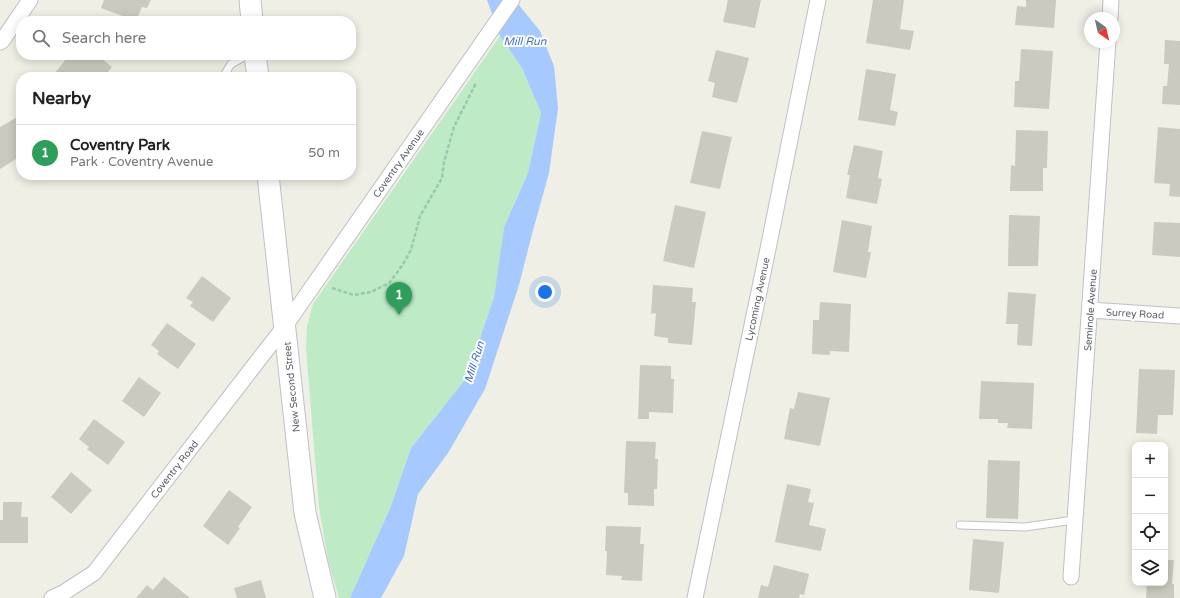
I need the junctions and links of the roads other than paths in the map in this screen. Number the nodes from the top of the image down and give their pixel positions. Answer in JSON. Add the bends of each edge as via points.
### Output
{"nodes":[{"id":1,"x":30,"y":0,"type":"edge"},
{"id":2,"x":250,"y":0,"type":"edge"},
{"id":3,"x":512,"y":0,"type":"edge"},
{"id":4,"x":818,"y":0,"type":"edge"},
{"id":5,"x":1111,"y":0,"type":"edge"},
{"id":6,"x":1110,"y":12,"type":"edge"},
{"id":7,"x":19,"y":16,"type":"edge"},
{"id":8,"x":252,"y":16,"type":"edge"},
{"id":9,"x":16,"y":20,"type":"edge"},
{"id":10,"x":0,"y":42,"type":"edge"},
{"id":11,"x":1108,"y":48,"type":"edge"},
{"id":12,"x":239,"y":60,"type":"edge"},
{"id":13,"x":256,"y":60,"type":"edge"},
{"id":14,"x":225,"y":72,"type":"edge"},
{"id":15,"x":258,"y":72,"type":"edge"},
{"id":16,"x":269,"y":180,"type":"edge"},
{"id":17,"x":1090,"y":310,"type":"junction"},
{"id":18,"x":1180,"y":316,"type":"edge"},
{"id":19,"x":285,"y":326,"type":"junction"},
{"id":20,"x":1074,"y":520,"type":"junction"},
{"id":21,"x":960,"y":525,"type":"dead end"},
{"id":22,"x":1071,"y":577,"type":"dead end"},
{"id":23,"x":52,"y":598,"type":"edge"},
{"id":24,"x":325,"y":598,"type":"edge"},
{"id":25,"x":695,"y":598,"type":"edge"}],
"edges":[{"from":1,"to":7,"type":"street"},
{"from":2,"to":8,"type":"street"},
{"from":3,"to":19,"type":"street","name":"Coventry Avenue"},
{"from":4,"to":25,"type":"street","name":"Lycoming Avenue"},
{"from":5,"to":6,"type":"street"},
{"from":9,"to":10,"type":"street"},
{"from":11,"to":17,"type":"street","name":"Seminole Avenue"},
{"from":12,"to":14,"type":"lane","via":[[231,64]]},
{"from":13,"to":15,"type":"street"},
{"from":16,"to":19,"type":"street","name":"New Second Street"},
{"from":17,"to":18,"type":"street","name":"Surrey Road"},
{"from":17,"to":20,"type":"street","name":"Seminole Avenue"},
{"from":19,"to":23,"type":"street","name":"Coventry Road","via":[[94,573]]},
{"from":19,"to":24,"type":"street","name":"New Second Street","via":[[305,513]]},
{"from":20,"to":21,"type":"lane","via":[[1025,527]]},
{"from":20,"to":22,"type":"street","name":"Seminole Avenue"}]}
